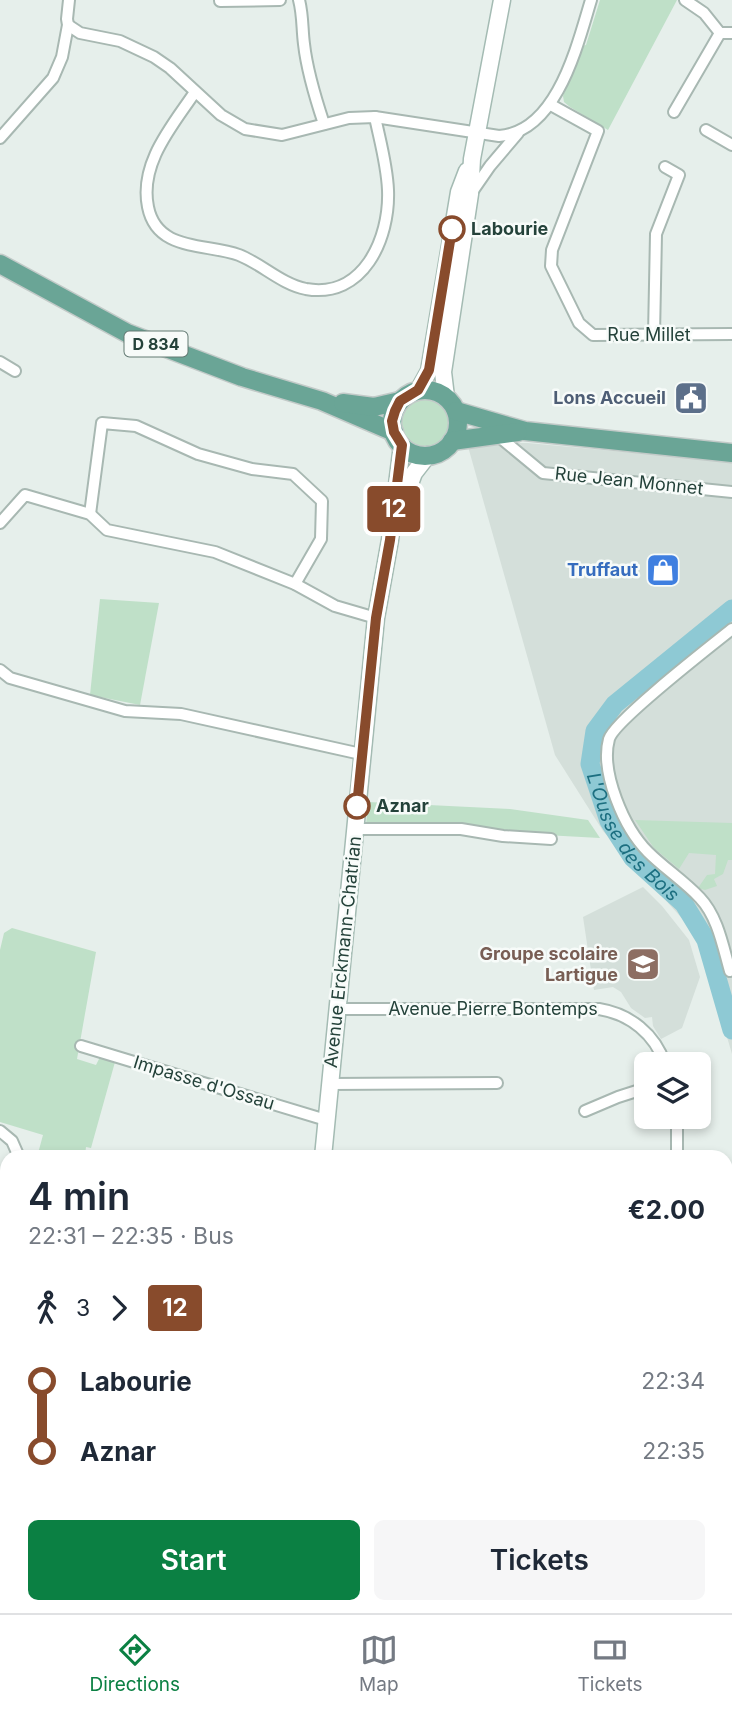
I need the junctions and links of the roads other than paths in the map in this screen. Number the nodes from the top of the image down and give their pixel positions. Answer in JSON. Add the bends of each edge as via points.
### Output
{"nodes":[{"id":1,"x":69,"y":0,"type":"edge"},
{"id":2,"x":280,"y":0,"type":"edge"},
{"id":3,"x":299,"y":0,"type":"edge"},
{"id":4,"x":502,"y":0,"type":"edge"},
{"id":5,"x":591,"y":0,"type":"edge"},
{"id":6,"x":685,"y":0,"type":"edge"},
{"id":7,"x":220,"y":1,"type":"edge"},
{"id":8,"x":68,"y":25,"type":"junction"},
{"id":9,"x":726,"y":33,"type":"edge"},
{"id":10,"x":195,"y":92,"type":"junction"},
{"id":11,"x":551,"y":105,"type":"junction"},
{"id":12,"x":674,"y":112,"type":"dead end"},
{"id":13,"x":375,"y":117,"type":"junction"},
{"id":14,"x":324,"y":124,"type":"junction"},
{"id":15,"x":706,"y":130,"type":"dead end"},
{"id":16,"x":519,"y":132,"type":"junction"},
{"id":17,"x":477,"y":133,"type":"junction"},
{"id":18,"x":0,"y":138,"type":"edge"},
{"id":19,"x":732,"y":145,"type":"edge"},
{"id":20,"x":472,"y":159,"type":"junction"},
{"id":21,"x":665,"y":167,"type":"dead end"},
{"id":22,"x":470,"y":194,"type":"junction"},
{"id":23,"x":0,"y":264,"type":"edge"},
{"id":24,"x":732,"y":334,"type":"edge"},
{"id":25,"x":654,"y":335,"type":"junction"},
{"id":26,"x":0,"y":362,"type":"edge"},
{"id":27,"x":15,"y":371,"type":"dead end"},
{"id":28,"x":418,"y":390,"type":"junction"},
{"id":29,"x":322,"y":401,"type":"junction"},
{"id":30,"x":400,"y":401,"type":"junction"},
{"id":31,"x":451,"y":404,"type":"junction"},
{"id":32,"x":525,"y":431,"type":"junction"},
{"id":33,"x":497,"y":435,"type":"junction"},
{"id":34,"x":398,"y":439,"type":"junction"},
{"id":35,"x":452,"y":440,"type":"junction"},
{"id":36,"x":732,"y":453,"type":"edge"},
{"id":37,"x":428,"y":455,"type":"junction"},
{"id":38,"x":732,"y":492,"type":"edge"},
{"id":39,"x":90,"y":514,"type":"junction"},
{"id":40,"x":0,"y":523,"type":"edge"},
{"id":41,"x":390,"y":540,"type":"junction"},
{"id":42,"x":295,"y":584,"type":"junction"},
{"id":43,"x":376,"y":618,"type":"junction"},
{"id":44,"x":728,"y":632,"type":"edge"},
{"id":45,"x":732,"y":645,"type":"edge"},
{"id":46,"x":0,"y":670,"type":"edge"},
{"id":47,"x":361,"y":754,"type":"junction"},
{"id":48,"x":355,"y":829,"type":"junction"},
{"id":49,"x":551,"y":839,"type":"dead end"},
{"id":50,"x":730,"y":971,"type":"dead end"},
{"id":51,"x":338,"y":1009,"type":"junction"},
{"id":52,"x":82,"y":1046,"type":"dead end"},
{"id":53,"x":660,"y":1052,"type":"edge"},
{"id":54,"x":497,"y":1083,"type":"dead end"},
{"id":55,"x":330,"y":1084,"type":"junction"},
{"id":56,"x":634,"y":1092,"type":"edge"},
{"id":57,"x":585,"y":1111,"type":"dead end"},
{"id":58,"x":326,"y":1120,"type":"junction"},
{"id":59,"x":677,"y":1129,"type":"edge"},
{"id":60,"x":0,"y":1131,"type":"edge"},
{"id":61,"x":16,"y":1150,"type":"edge"},
{"id":62,"x":324,"y":1150,"type":"edge"},
{"id":63,"x":677,"y":1150,"type":"edge"}],
"edges":[{"from":1,"to":8,"type":"street"},
{"from":2,"to":7,"type":"street"},
{"from":3,"to":14,"type":"street","via":[[309,77]]},
{"from":4,"to":17,"type":"street"},
{"from":5,"to":11,"type":"street","via":[[576,51]]},
{"from":6,"to":9,"type":"street"},
{"from":8,"to":10,"type":"street","via":[[80,33],[138,49],[170,68]]},
{"from":8,"to":18,"type":"street","via":[[53,78]]},
{"from":9,"to":12,"type":"street"},
{"from":10,"to":13,"type":"street","via":[[151,165],[147,187],[152,220],[173,241],[240,256],[292,284],[320,291],[351,281],[367,267],[378,246],[388,193]]},
{"from":10,"to":14,"type":"street","via":[[245,129],[282,135]]},
{"from":11,"to":16,"type":"street"},
{"from":11,"to":25,"type":"street","name":"Rue Millet","via":[[598,131],[552,250],[551,266],[579,323],[593,335]]},
{"from":13,"to":14,"type":"street"},
{"from":13,"to":17,"type":"street"},
{"from":15,"to":19,"type":"street"},
{"from":16,"to":17,"type":"street","via":[[499,136]]},
{"from":16,"to":22,"type":"street"},
{"from":17,"to":20,"type":"street"},
{"from":20,"to":22,"type":"street"},
{"from":20,"to":28,"type":"street","via":[[459,192],[429,370]]},
{"from":21,"to":25,"type":"street","via":[[678,175],[656,234]]},
{"from":22,"to":31,"type":"street","via":[[443,372]]},
{"from":23,"to":29,"type":"main road","number":"D 834","via":[[127,332],[242,377]]},
{"from":24,"to":25,"type":"street","name":"Rue Millet"},
{"from":26,"to":27,"type":"street"},
{"from":28,"to":30,"type":"main road"},
{"from":28,"to":31,"type":"main road","via":[[428,390]]},
{"from":29,"to":30,"type":"main road","number":"D 834","via":[[374,407]]},
{"from":29,"to":34,"type":"main road","number":"D 834"},
{"from":30,"to":34,"type":"main road","via":[[392,421]]},
{"from":31,"to":32,"type":"main road"},
{"from":31,"to":35,"type":"main road","via":[[458,421]]},
{"from":32,"to":33,"type":"main road"},
{"from":32,"to":36,"type":"main road"},
{"from":33,"to":35,"type":"main road"},
{"from":33,"to":38,"type":"street","name":"Rue Jean Monnet","via":[[544,472]]},
{"from":34,"to":37,"type":"main road","via":[[419,455]]},
{"from":34,"to":41,"type":"street","name":"Avenue Erckmann-Chatrian"},
{"from":35,"to":37,"type":"main road","via":[[442,451]]},
{"from":37,"to":41,"type":"street","name":"Avenue Erckmann-Chatrian","via":[[414,473]]},
{"from":39,"to":40,"type":"street","via":[[25,495]]},
{"from":39,"to":42,"type":"street","via":[[107,530],[215,552]]},
{"from":39,"to":42,"type":"street","via":[[102,423],[136,426],[198,454],[293,474],[322,501],[321,540]]},
{"from":41,"to":43,"type":"street","name":"Avenue Erckmann-Chatrian"},
{"from":42,"to":43,"type":"street","via":[[335,606]]},
{"from":43,"to":47,"type":"street","name":"Avenue Erckmann-Chatrian"},
{"from":44,"to":45,"type":"street"},
{"from":44,"to":50,"type":"street","via":[[627,715],[609,737],[607,760],[613,790],[630,828],[646,850],[701,899],[716,925]]},
{"from":46,"to":47,"type":"street","via":[[10,678],[125,711],[181,714]]},
{"from":47,"to":48,"type":"street","name":"Avenue Erckmann-Chatrian"},
{"from":48,"to":49,"type":"street","via":[[461,829]]},
{"from":48,"to":51,"type":"street","name":"Avenue Erckmann-Chatrian"},
{"from":51,"to":53,"type":"street","name":"Avenue Pierre Bontemps","via":[[599,1009],[616,1012],[644,1029]]},
{"from":51,"to":55,"type":"street","name":"Avenue Erckmann-Chatrian"},
{"from":52,"to":58,"type":"street","name":"Impasse d'Ossau"},
{"from":54,"to":55,"type":"street"},
{"from":55,"to":58,"type":"street","name":"Avenue Erckmann-Chatrian"},
{"from":56,"to":57,"type":"street"},
{"from":58,"to":62,"type":"street","name":"Avenue Erckmann-Chatrian"},
{"from":59,"to":63,"type":"street"},
{"from":60,"to":61,"type":"street"}]}
